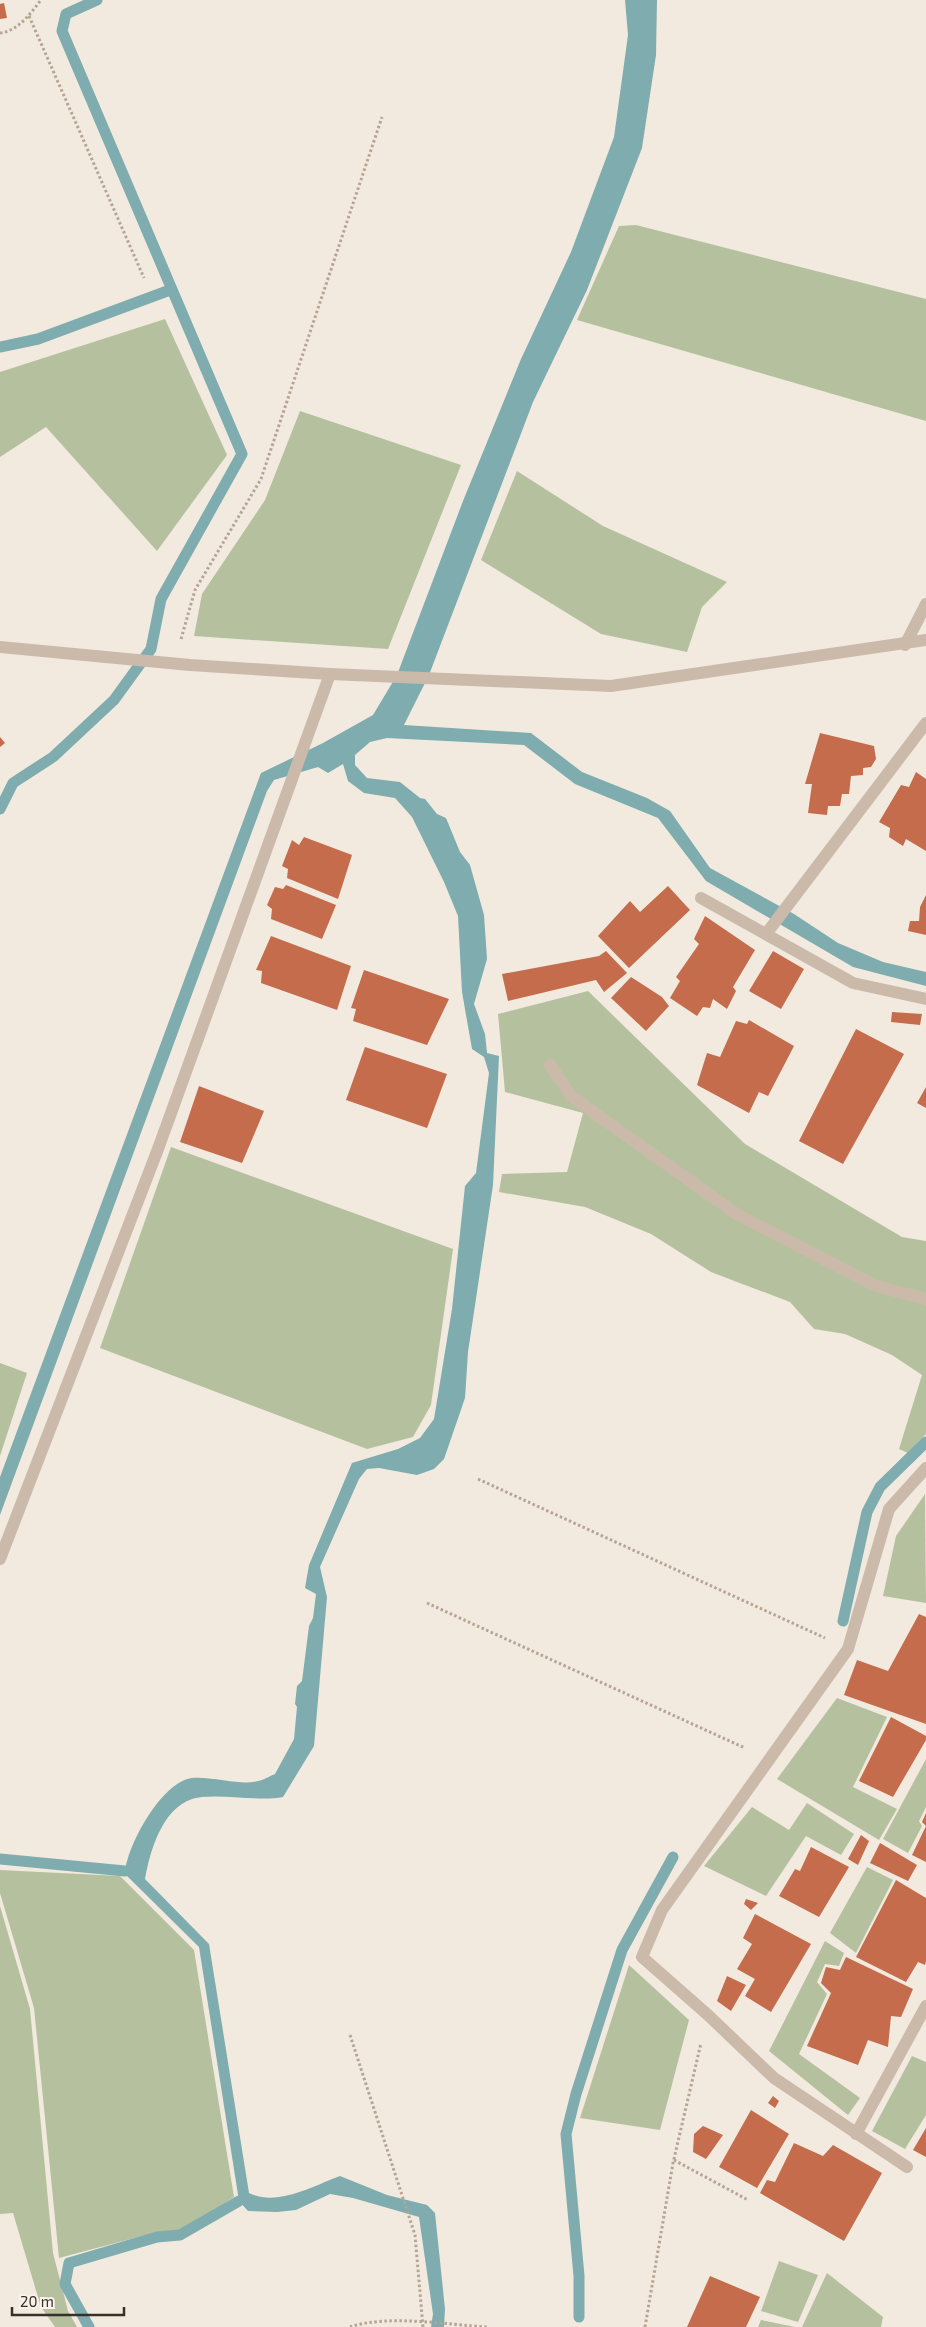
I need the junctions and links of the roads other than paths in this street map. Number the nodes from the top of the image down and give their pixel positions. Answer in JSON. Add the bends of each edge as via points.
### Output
{"nodes":[{"id":1,"x":926,"y":604,"type":"edge"},
{"id":2,"x":926,"y":640,"type":"edge"},
{"id":3,"x":905,"y":645,"type":"junction"},
{"id":4,"x":0,"y":647,"type":"edge"},
{"id":5,"x":330,"y":674,"type":"junction"},
{"id":6,"x":926,"y":723,"type":"edge"},
{"id":7,"x":701,"y":898,"type":"dead end"},
{"id":8,"x":766,"y":934,"type":"junction"},
{"id":9,"x":926,"y":1000,"type":"edge"},
{"id":10,"x":550,"y":1065,"type":"dead end"},
{"id":11,"x":926,"y":1299,"type":"edge"},
{"id":12,"x":926,"y":1468,"type":"edge"},
{"id":13,"x":0,"y":1559,"type":"edge"},
{"id":14,"x":926,"y":2006,"type":"edge"},
{"id":15,"x":856,"y":2134,"type":"junction"},
{"id":16,"x":907,"y":2167,"type":"dead end"}],
"edges":[{"from":1,"to":3,"type":"street"},
{"from":2,"to":3,"type":"street"},
{"from":3,"to":5,"type":"street","via":[[611,686]]},
{"from":4,"to":5,"type":"street"},
{"from":5,"to":13,"type":"street","via":[[158,1149]]},
{"from":6,"to":8,"type":"street"},
{"from":7,"to":8,"type":"street"},
{"from":8,"to":9,"type":"street","via":[[853,983]]},
{"from":10,"to":11,"type":"street","via":[[572,1097],[738,1215],[876,1286]]},
{"from":12,"to":15,"type":"street","via":[[889,1509],[848,1648],[662,1910],[642,1957],[774,2078]]},
{"from":14,"to":15,"type":"street"},
{"from":15,"to":16,"type":"street"}]}
